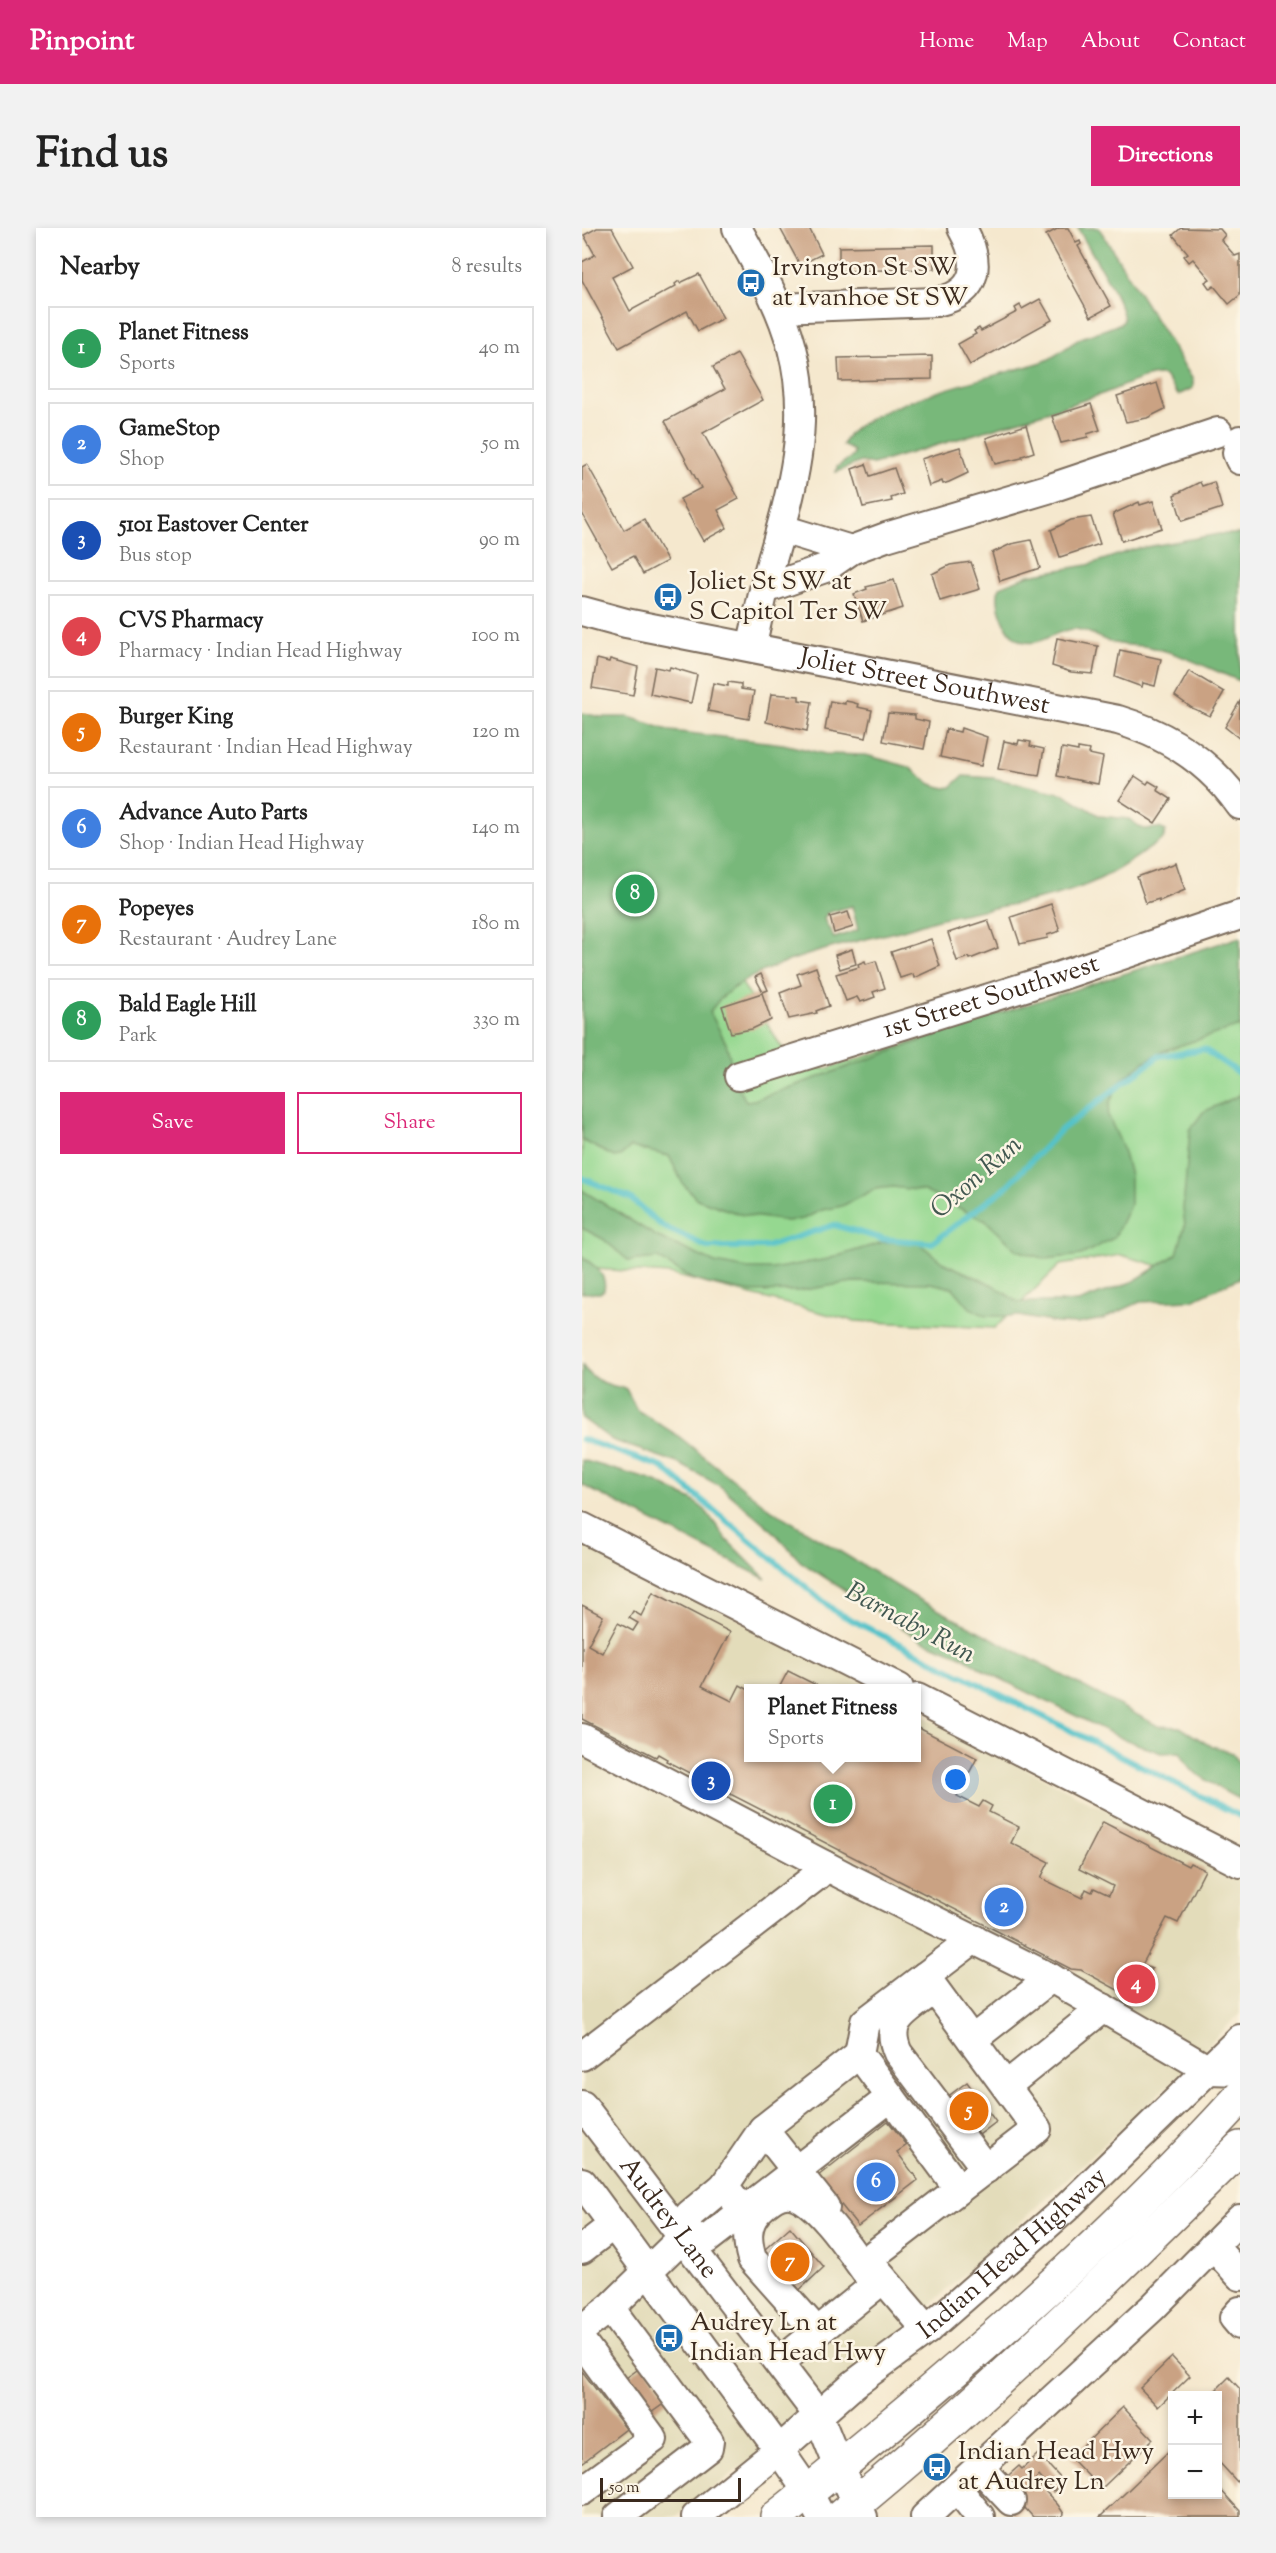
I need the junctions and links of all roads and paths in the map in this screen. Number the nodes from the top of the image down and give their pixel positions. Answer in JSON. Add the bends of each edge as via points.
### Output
{"nodes":[{"id":1,"x":737,"y":228,"type":"edge"},
{"id":2,"x":962,"y":228,"type":"edge"},
{"id":3,"x":778,"y":308,"type":"junction"},
{"id":4,"x":1229,"y":436,"type":"edge"},
{"id":5,"x":1240,"y":460,"type":"edge"},
{"id":6,"x":782,"y":529,"type":"junction"},
{"id":7,"x":851,"y":550,"type":"junction"},
{"id":8,"x":765,"y":589,"type":"junction"},
{"id":9,"x":582,"y":611,"type":"edge"},
{"id":10,"x":751,"y":647,"type":"junction"},
{"id":11,"x":1240,"y":805,"type":"edge"},
{"id":12,"x":1240,"y":915,"type":"edge"},
{"id":13,"x":739,"y":1076,"type":"dead end"},
{"id":14,"x":582,"y":1527,"type":"edge"},
{"id":15,"x":889,"y":1684,"type":"edge"},
{"id":16,"x":921,"y":1700,"type":"edge"},
{"id":17,"x":582,"y":1737,"type":"edge"},
{"id":18,"x":1240,"y":1863,"type":"edge"},
{"id":19,"x":824,"y":1865,"type":"junction"},
{"id":20,"x":974,"y":1939,"type":"junction"},
{"id":21,"x":1051,"y":1978,"type":"junction"},
{"id":22,"x":930,"y":1983,"type":"junction"},
{"id":23,"x":1103,"y":2008,"type":"junction"},
{"id":24,"x":1240,"y":2039,"type":"edge"},
{"id":25,"x":972,"y":2040,"type":"junction"},
{"id":26,"x":859,"y":2054,"type":"junction"},
{"id":27,"x":582,"y":2056,"type":"edge"},
{"id":28,"x":1209,"y":2070,"type":"junction"},
{"id":29,"x":1240,"y":2071,"type":"edge"},
{"id":30,"x":1005,"y":2086,"type":"junction"},
{"id":31,"x":891,"y":2097,"type":"junction"},
{"id":32,"x":1240,"y":2097,"type":"edge"},
{"id":33,"x":582,"y":2105,"type":"edge"},
{"id":34,"x":763,"y":2129,"type":"junction"},
{"id":35,"x":1235,"y":2156,"type":"edge"},
{"id":36,"x":986,"y":2169,"type":"junction"},
{"id":37,"x":796,"y":2170,"type":"junction"},
{"id":38,"x":724,"y":2186,"type":"junction"},
{"id":39,"x":959,"y":2189,"type":"junction"},
{"id":40,"x":585,"y":2191,"type":"edge"},
{"id":41,"x":743,"y":2210,"type":"junction"},
{"id":42,"x":1240,"y":2219,"type":"edge"},
{"id":43,"x":613,"y":2225,"type":"junction"},
{"id":44,"x":683,"y":2237,"type":"junction"},
{"id":45,"x":1213,"y":2246,"type":"junction"},
{"id":46,"x":582,"y":2249,"type":"edge"},
{"id":47,"x":647,"y":2270,"type":"junction"},
{"id":48,"x":875,"y":2275,"type":"junction"},
{"id":49,"x":1240,"y":2276,"type":"edge"},
{"id":50,"x":610,"y":2308,"type":"junction"},
{"id":51,"x":1240,"y":2311,"type":"edge"},
{"id":52,"x":1240,"y":2325,"type":"edge"},
{"id":53,"x":582,"y":2329,"type":"edge"},
{"id":54,"x":927,"y":2330,"type":"junction"},
{"id":55,"x":817,"y":2332,"type":"junction"},
{"id":56,"x":582,"y":2342,"type":"edge"},
{"id":57,"x":778,"y":2363,"type":"junction"},
{"id":58,"x":818,"y":2415,"type":"junction"},
{"id":59,"x":653,"y":2439,"type":"junction"},
{"id":60,"x":779,"y":2450,"type":"junction"},
{"id":61,"x":838,"y":2467,"type":"junction"},
{"id":62,"x":979,"y":2467,"type":"junction"},
{"id":63,"x":679,"y":2471,"type":"junction"},
{"id":64,"x":957,"y":2488,"type":"junction"},
{"id":65,"x":582,"y":2491,"type":"edge"},
{"id":66,"x":814,"y":2505,"type":"edge"},
{"id":67,"x":1019,"y":2510,"type":"edge"},
{"id":68,"x":702,"y":2513,"type":"edge"},
{"id":69,"x":853,"y":2513,"type":"edge"},
{"id":70,"x":618,"y":2517,"type":"edge"},
{"id":71,"x":777,"y":2517,"type":"edge"},
{"id":72,"x":926,"y":2517,"type":"edge"},
{"id":73,"x":980,"y":2517,"type":"edge"}],
"edges":[{"from":1,"to":3,"type":"street"},
{"from":2,"to":3,"type":"street","via":[[973,247],[973,274],[964,289],[948,299]]},
{"from":3,"to":6,"type":"street","via":[[796,365],[801,422],[796,468]]},
{"from":4,"to":5,"type":"street"},
{"from":4,"to":7,"type":"street"},
{"from":6,"to":7,"type":"street"},
{"from":6,"to":8,"type":"street"},
{"from":7,"to":8,"type":"street","via":[[825,568]]},
{"from":8,"to":10,"type":"street"},
{"from":9,"to":10,"type":"street","name":"Joliet Street Southwest"},
{"from":10,"to":11,"type":"street","name":"Joliet Street Southwest","via":[[1131,724],[1190,754],[1213,773]]},
{"from":12,"to":13,"type":"street","name":"1st Street Southwest","via":[[1060,976]]},
{"from":14,"to":15,"type":"street"},
{"from":16,"to":18,"type":"street"},
{"from":17,"to":19,"type":"street"},
{"from":19,"to":20,"type":"street"},
{"from":19,"to":27,"type":"street","via":[[818,1875]]},
{"from":20,"to":21,"type":"street"},
{"from":20,"to":22,"type":"street"},
{"from":21,"to":23,"type":"street"},
{"from":21,"to":25,"type":"street"},
{"from":22,"to":25,"type":"street"},
{"from":22,"to":26,"type":"street","via":[[865,2022]]},
{"from":22,"to":36,"type":"street","via":[[898,2019],[892,2040]]},
{"from":23,"to":28,"type":"street"},
{"from":23,"to":30,"type":"street"},
{"from":24,"to":28,"type":"street","name":"Indian Head Highway"},
{"from":25,"to":30,"type":"street"},
{"from":26,"to":31,"type":"street"},
{"from":26,"to":34,"type":"street"},
{"from":28,"to":29,"type":"street"},
{"from":28,"to":54,"type":"street","name":"Indian Head Highway","via":[[1065,2209]]},
{"from":30,"to":36,"type":"street","via":[[1037,2129]]},
{"from":31,"to":37,"type":"street"},
{"from":31,"to":39,"type":"street"},
{"from":32,"to":61,"type":"main road","name":"Indian Head Highway","via":[[1120,2223],[1050,2289]]},
{"from":33,"to":44,"type":"street","name":"Audrey Lane"},
{"from":34,"to":37,"type":"street"},
{"from":34,"to":38,"type":"street"},
{"from":35,"to":69,"type":"main road"},
{"from":36,"to":39,"type":"street"},
{"from":37,"to":41,"type":"street"},
{"from":37,"to":48,"type":"street"},
{"from":38,"to":41,"type":"street"},
{"from":38,"to":44,"type":"street","via":[[689,2215]]},
{"from":39,"to":48,"type":"street"},
{"from":40,"to":43,"type":"street","name":"Audrey Lane"},
{"from":41,"to":44,"type":"street","via":[[706,2240]]},
{"from":42,"to":45,"type":"street"},
{"from":43,"to":46,"type":"street"},
{"from":43,"to":47,"type":"street","name":"Audrey Lane"},
{"from":44,"to":47,"type":"street"},
{"from":44,"to":57,"type":"street","name":"Audrey Lane"},
{"from":45,"to":49,"type":"street"},
{"from":45,"to":62,"type":"street","via":[[1153,2307]]},
{"from":47,"to":50,"type":"street"},
{"from":47,"to":60,"type":"street","name":"Audrey Lane"},
{"from":48,"to":54,"type":"street"},
{"from":48,"to":55,"type":"street"},
{"from":48,"to":55,"type":"street","via":[[815,2208],[795,2195],[782,2194],[764,2205],[751,2219],[747,2243],[752,2259]]},
{"from":50,"to":53,"type":"street"},
{"from":50,"to":63,"type":"street","via":[[709,2441],[708,2448]]},
{"from":51,"to":52,"type":"street","via":[[1234,2319]]},
{"from":54,"to":58,"type":"street","name":"Indian Head Highway"},
{"from":55,"to":57,"type":"street"},
{"from":56,"to":59,"type":"street"},
{"from":57,"to":58,"type":"street","name":"Audrey Lane"},
{"from":58,"to":60,"type":"street","name":"Indian Head Highway"},
{"from":58,"to":61,"type":"street","name":"Audrey Lane"},
{"from":59,"to":63,"type":"street"},
{"from":59,"to":65,"type":"street"},
{"from":60,"to":66,"type":"street","name":"Audrey Lane"},
{"from":60,"to":68,"type":"street","name":"Indian Head Highway"},
{"from":61,"to":66,"type":"main road","name":"Indian Head Highway"},
{"from":61,"to":69,"type":"street","name":"Audrey Lane"},
{"from":62,"to":64,"type":"street"},
{"from":62,"to":67,"type":"street"},
{"from":63,"to":68,"type":"street"},
{"from":63,"to":70,"type":"street"},
{"from":64,"to":72,"type":"street"},
{"from":64,"to":73,"type":"street"},
{"from":66,"to":71,"type":"main road","name":"Indian Head Highway"}]}
